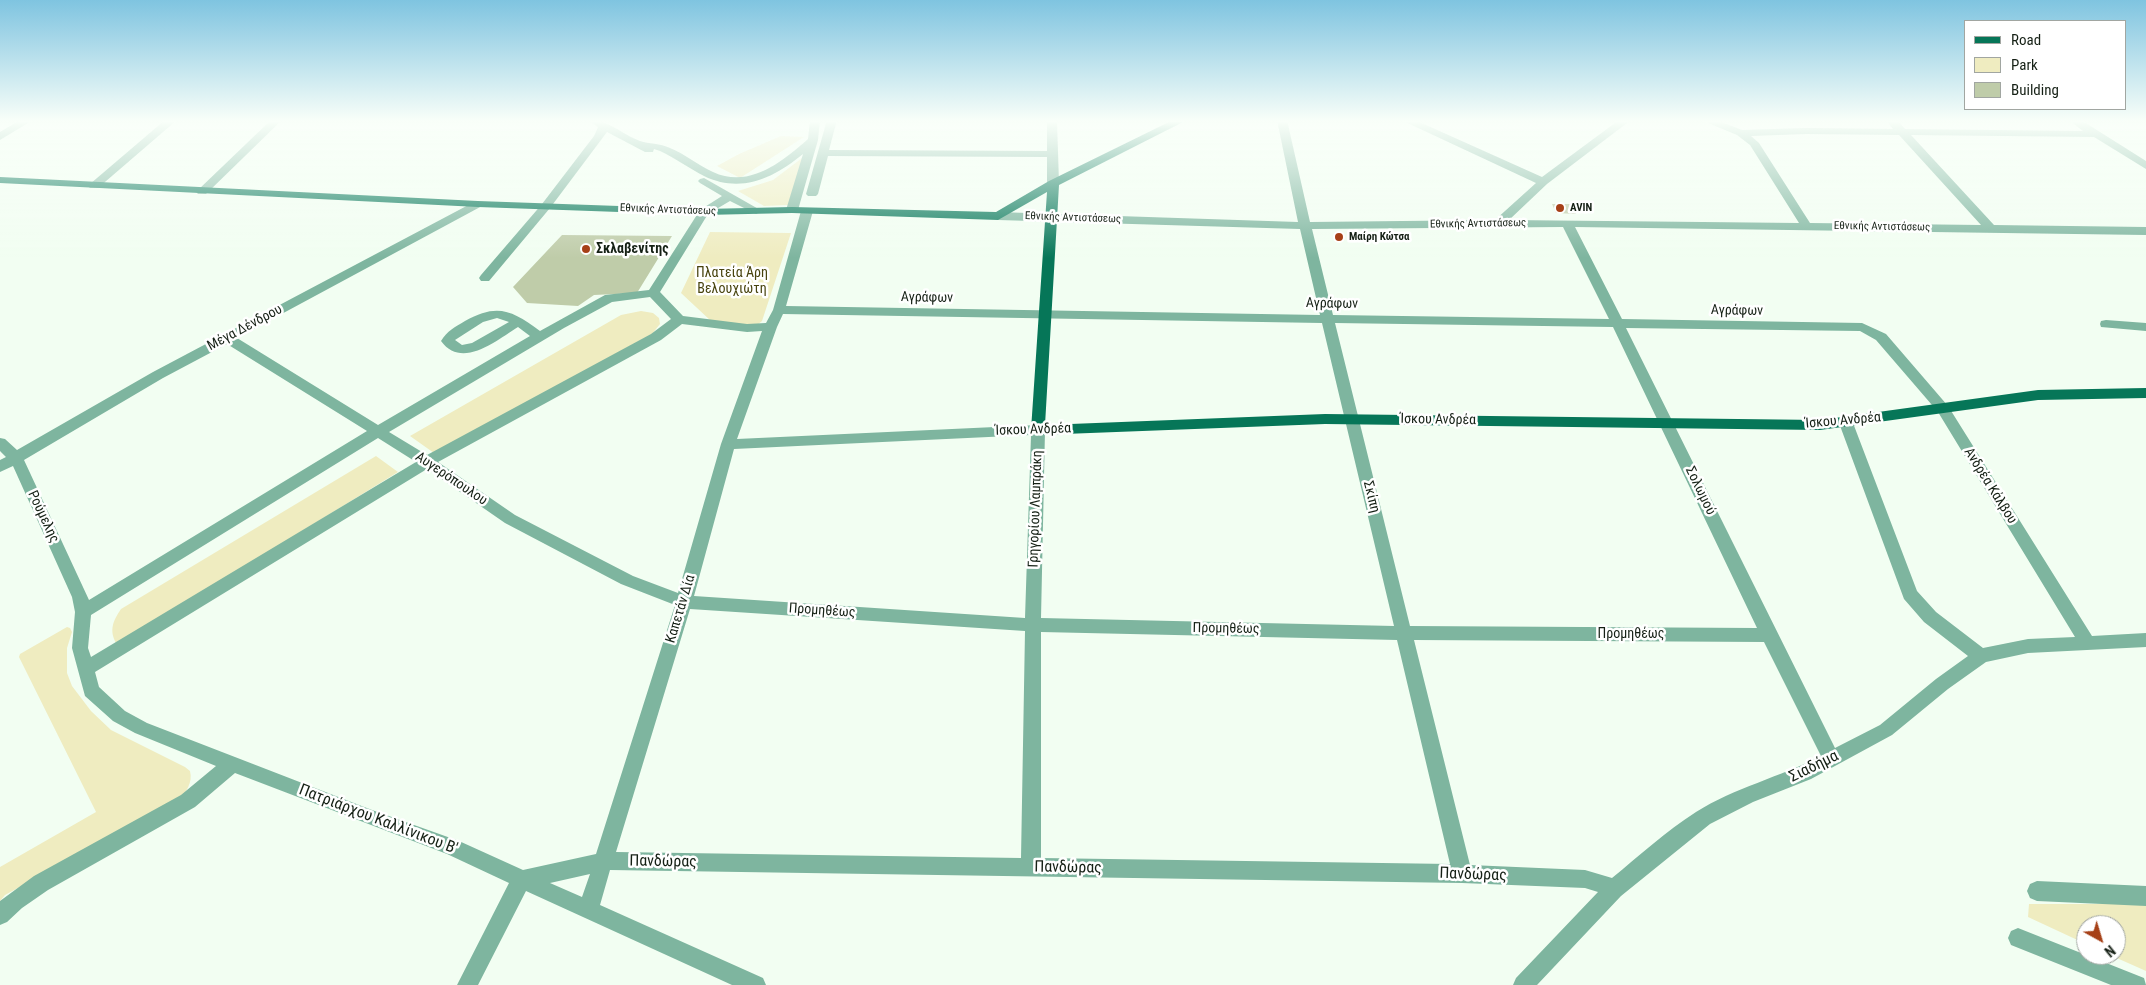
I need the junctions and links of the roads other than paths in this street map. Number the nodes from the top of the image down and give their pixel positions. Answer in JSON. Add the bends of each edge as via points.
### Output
{"nodes":[{"id":1,"x":118,"y":166,"type":"edge"},
{"id":2,"x":229,"y":166,"type":"edge"},
{"id":3,"x":577,"y":166,"type":"edge"},
{"id":4,"x":678,"y":166,"type":"edge"},
{"id":5,"x":695,"y":166,"type":"edge"},
{"id":6,"x":779,"y":166,"type":"edge"},
{"id":7,"x":805,"y":166,"type":"edge"},
{"id":8,"x":819,"y":166,"type":"edge"},
{"id":9,"x":1052,"y":166,"type":"edge"},
{"id":10,"x":1087,"y":166,"type":"edge"},
{"id":11,"x":1292,"y":166,"type":"edge"},
{"id":12,"x":1509,"y":166,"type":"edge"},
{"id":13,"x":1564,"y":166,"type":"edge"},
{"id":14,"x":1769,"y":166,"type":"edge"},
{"id":15,"x":1933,"y":166,"type":"edge"},
{"id":16,"x":0,"y":180,"type":"edge"},
{"id":17,"x":1543,"y":182,"type":"junction"},
{"id":18,"x":1052,"y":183,"type":"junction"},
{"id":19,"x":94,"y":186,"type":"junction"},
{"id":20,"x":202,"y":192,"type":"junction"},
{"id":21,"x":812,"y":194,"type":"dead end"},
{"id":22,"x":730,"y":196,"type":"junction"},
{"id":23,"x":478,"y":204,"type":"junction"},
{"id":24,"x":546,"y":206,"type":"junction"},
{"id":25,"x":792,"y":210,"type":"junction"},
{"id":26,"x":756,"y":211,"type":"junction"},
{"id":27,"x":807,"y":211,"type":"junction"},
{"id":28,"x":704,"y":212,"type":"junction"},
{"id":29,"x":998,"y":216,"type":"junction"},
{"id":30,"x":1052,"y":218,"type":"junction"},
{"id":31,"x":1499,"y":223,"type":"junction"},
{"id":32,"x":1567,"y":223,"type":"junction"},
{"id":33,"x":1806,"y":225,"type":"junction"},
{"id":34,"x":1305,"y":226,"type":"junction"},
{"id":35,"x":1991,"y":229,"type":"junction"},
{"id":36,"x":2146,"y":231,"type":"edge"},
{"id":37,"x":485,"y":278,"type":"dead end"},
{"id":38,"x":653,"y":293,"type":"junction"},
{"id":39,"x":779,"y":310,"type":"junction"},
{"id":40,"x":1044,"y":314,"type":"junction"},
{"id":41,"x":1328,"y":319,"type":"junction"},
{"id":42,"x":679,"y":320,"type":"junction"},
{"id":43,"x":518,"y":322,"type":"dead end"},
{"id":44,"x":1617,"y":324,"type":"junction"},
{"id":45,"x":2106,"y":324,"type":"dead end"},
{"id":46,"x":2146,"y":327,"type":"edge"},
{"id":47,"x":770,"y":328,"type":"junction"},
{"id":48,"x":540,"y":337,"type":"junction"},
{"id":49,"x":1881,"y":337,"type":"joint"},
{"id":50,"x":227,"y":338,"type":"junction"},
{"id":51,"x":2146,"y":393,"type":"edge"},
{"id":52,"x":1943,"y":409,"type":"junction"},
{"id":53,"x":1352,"y":420,"type":"junction"},
{"id":54,"x":1846,"y":423,"type":"junction"},
{"id":55,"x":1668,"y":424,"type":"junction"},
{"id":56,"x":1038,"y":430,"type":"junction"},
{"id":57,"x":377,"y":432,"type":"junction"},
{"id":58,"x":0,"y":443,"type":"edge"},
{"id":59,"x":728,"y":444,"type":"junction"},
{"id":60,"x":16,"y":458,"type":"junction"},
{"id":61,"x":428,"y":462,"type":"junction"},
{"id":62,"x":0,"y":467,"type":"edge"},
{"id":63,"x":684,"y":602,"type":"junction"},
{"id":64,"x":81,"y":604,"type":"junction"},
{"id":65,"x":1033,"y":625,"type":"junction"},
{"id":66,"x":1404,"y":633,"type":"junction"},
{"id":67,"x":1769,"y":635,"type":"junction"},
{"id":68,"x":2146,"y":640,"type":"edge"},
{"id":69,"x":2088,"y":644,"type":"junction"},
{"id":70,"x":1981,"y":656,"type":"junction"},
{"id":71,"x":86,"y":668,"type":"junction"},
{"id":72,"x":1832,"y":760,"type":"junction"},
{"id":73,"x":232,"y":764,"type":"junction"},
{"id":74,"x":604,"y":861,"type":"junction"},
{"id":75,"x":1031,"y":868,"type":"junction"},
{"id":76,"x":1462,"y":874,"type":"junction"},
{"id":77,"x":521,"y":880,"type":"junction"},
{"id":78,"x":1614,"y":890,"type":"junction"},
{"id":79,"x":2037,"y":892,"type":"dead end"},
{"id":80,"x":2146,"y":896,"type":"edge"},
{"id":81,"x":588,"y":910,"type":"junction"},
{"id":82,"x":0,"y":915,"type":"edge"},
{"id":83,"x":2018,"y":938,"type":"dead end"},
{"id":84,"x":467,"y":985,"type":"edge"},
{"id":85,"x":756,"y":985,"type":"edge"},
{"id":86,"x":1523,"y":985,"type":"edge"},
{"id":87,"x":2137,"y":985,"type":"edge"}],
"edges":[{"from":1,"to":19,"type":"street"},
{"from":2,"to":20,"type":"street"},
{"from":3,"to":24,"type":"street"},
{"from":4,"to":22,"type":"street"},
{"from":5,"to":6,"type":"street","via":[[718,179],[744,182]]},
{"from":7,"to":25,"type":"street"},
{"from":8,"to":21,"type":"street"},
{"from":9,"to":18,"type":"street","name":"Γρηγορίου Λαμπράκη"},
{"from":10,"to":18,"type":"main road"},
{"from":11,"to":34,"type":"street","name":"Σκίπη"},
{"from":12,"to":17,"type":"street"},
{"from":13,"to":17,"type":"street"},
{"from":14,"to":33,"type":"street"},
{"from":15,"to":35,"type":"street"},
{"from":16,"to":19,"type":"main road","name":"Εθνικής Αντιστάσεως"},
{"from":17,"to":31,"type":"street"},
{"from":18,"to":29,"type":"main road"},
{"from":18,"to":30,"type":"main road","name":"Γρηγορίου Λαμπράκη"},
{"from":19,"to":20,"type":"main road","name":"Εθνικής Αντιστάσεως"},
{"from":20,"to":23,"type":"main road","name":"Εθνικής Αντιστάσεως"},
{"from":22,"to":26,"type":"street"},
{"from":22,"to":28,"type":"street"},
{"from":23,"to":24,"type":"main road","name":"Εθνικής Αντιστάσεως"},
{"from":23,"to":50,"type":"street","name":"Μέγα Δένδρου"},
{"from":24,"to":28,"type":"main road","name":"Εθνικής Αντιστάσεως"},
{"from":24,"to":37,"type":"street"},
{"from":25,"to":26,"type":"main road","name":"Εθνικής Αντιστάσεως"},
{"from":25,"to":27,"type":"main road","name":"Εθνικής Αντιστάσεως"},
{"from":26,"to":28,"type":"main road","name":"Εθνικής Αντιστάσεως"},
{"from":27,"to":29,"type":"main road","name":"Εθνικής Αντιστάσεως"},
{"from":27,"to":39,"type":"street","name":"Καπετάν Δία"},
{"from":28,"to":38,"type":"street"},
{"from":29,"to":30,"type":"street","name":"Εθνικής Αντιστάσεως"},
{"from":30,"to":34,"type":"street","name":"Εθνικής Αντιστάσεως"},
{"from":30,"to":40,"type":"main road","name":"Γρηγορίου Λαμπράκη"},
{"from":31,"to":32,"type":"street","name":"Εθνικής Αντιστάσεως"},
{"from":31,"to":34,"type":"street","name":"Εθνικής Αντιστάσεως"},
{"from":32,"to":33,"type":"street","name":"Εθνικής Αντιστάσεως"},
{"from":32,"to":44,"type":"street","name":"Σολωμού"},
{"from":33,"to":35,"type":"street","name":"Εθνικής Αντιστάσεως"},
{"from":34,"to":41,"type":"street","name":"Σκίπη"},
{"from":35,"to":36,"type":"street","name":"Εθνικής Αντιστάσεως"},
{"from":38,"to":42,"type":"street"},
{"from":38,"to":48,"type":"street","via":[[609,298]]},
{"from":39,"to":40,"type":"street","name":"Αγράφων"},
{"from":39,"to":47,"type":"street","name":"Καπετάν Δία"},
{"from":40,"to":41,"type":"street","name":"Αγράφων"},
{"from":40,"to":56,"type":"main road","name":"Γρηγορίου Λαμπράκη"},
{"from":41,"to":44,"type":"street","name":"Αγράφων"},
{"from":41,"to":53,"type":"street","name":"Σκίπη"},
{"from":42,"to":47,"type":"street"},
{"from":42,"to":61,"type":"street","via":[[656,337]]},
{"from":43,"to":48,"type":"street"},
{"from":44,"to":49,"type":"street","name":"Αγράφων","via":[[1862,326]]},
{"from":44,"to":55,"type":"street","name":"Σολωμού"},
{"from":45,"to":46,"type":"street"},
{"from":47,"to":59,"type":"street","name":"Καπετάν Δία"},
{"from":48,"to":57,"type":"street"},
{"from":49,"to":52,"type":"street","name":"Ανδρέα Κάλβου"},
{"from":50,"to":57,"type":"street","name":"Αυγερόπουλου"},
{"from":50,"to":60,"type":"street","name":"Μέγα Δένδρου"},
{"from":51,"to":52,"type":"main road","name":"Ίσκου Ανδρέα","via":[[2038,396]]},
{"from":52,"to":54,"type":"main road","name":"Ίσκου Ανδρέα"},
{"from":52,"to":69,"type":"street","name":"Ανδρέα Κάλβου"},
{"from":53,"to":55,"type":"main road","name":"Ίσκου Ανδρέα"},
{"from":53,"to":56,"type":"main road","name":"Ίσκου Ανδρέα"},
{"from":53,"to":66,"type":"street","name":"Σκίπη"},
{"from":54,"to":55,"type":"main road","name":"Ίσκου Ανδρέα"},
{"from":54,"to":70,"type":"street","via":[[1910,594],[1930,617]]},
{"from":55,"to":67,"type":"street","name":"Σολωμού"},
{"from":56,"to":59,"type":"street","name":"Ίσκου Ανδρέα"},
{"from":56,"to":65,"type":"street","name":"Γρηγορίου Λαμπράκη"},
{"from":57,"to":61,"type":"street","name":"Αυγερόπουλου"},
{"from":57,"to":64,"type":"street"},
{"from":58,"to":60,"type":"street","name":"Ρούμελης"},
{"from":59,"to":63,"type":"street","name":"Καπετάν Δία"},
{"from":60,"to":62,"type":"street","name":"Μέγα Δένδρου"},
{"from":60,"to":64,"type":"street","name":"Ρούμελης"},
{"from":61,"to":63,"type":"street","name":"Αυγερόπουλου","via":[[510,519],[627,580]]},
{"from":61,"to":71,"type":"street"},
{"from":63,"to":65,"type":"street","name":"Προμηθέως"},
{"from":63,"to":74,"type":"street","name":"Καπετάν Δία"},
{"from":64,"to":71,"type":"street","name":"Πατριάρχου Καλλίνικου B'","via":[[80,648]]},
{"from":65,"to":66,"type":"street","name":"Προμηθέως"},
{"from":65,"to":75,"type":"street","name":"Γρηγορίου Λαμπράκη"},
{"from":66,"to":67,"type":"street","name":"Προμηθέως"},
{"from":66,"to":76,"type":"street","name":"Σκίπη"},
{"from":67,"to":72,"type":"street","name":"Σολωμού"},
{"from":68,"to":69,"type":"street","name":"Σιαδήμα"},
{"from":69,"to":70,"type":"street","name":"Σιαδήμα","via":[[2008,648]]},
{"from":70,"to":72,"type":"street","name":"Σιαδήμα","via":[[1886,730]]},
{"from":71,"to":73,"type":"street","name":"Πατριάρχου Καλλίνικου B'","via":[[91,691],[119,716]]},
{"from":72,"to":78,"type":"street","name":"Σιαδήμα","via":[[1703,818]]},
{"from":73,"to":77,"type":"street","name":"Πατριάρχου Καλλίνικου B'","via":[[452,847]]},
{"from":73,"to":82,"type":"street","via":[[188,800],[41,883]]},
{"from":74,"to":75,"type":"street","name":"Πανδώρας"},
{"from":74,"to":77,"type":"street","name":"Πανδώρας"},
{"from":74,"to":81,"type":"street","name":"Καπετάν Δία"},
{"from":75,"to":76,"type":"street","name":"Πανδώρας"},
{"from":76,"to":78,"type":"street","name":"Πανδώρας","via":[[1585,879]]},
{"from":77,"to":81,"type":"street","name":"Πατριάρχου Καλλίνικου B'"},
{"from":77,"to":84,"type":"street"},
{"from":78,"to":86,"type":"street","name":"Σιαδήμα"},
{"from":79,"to":80,"type":"street"},
{"from":81,"to":85,"type":"street","name":"Πατριάρχου Καλλίνικου B'"},
{"from":83,"to":87,"type":"street"}]}
